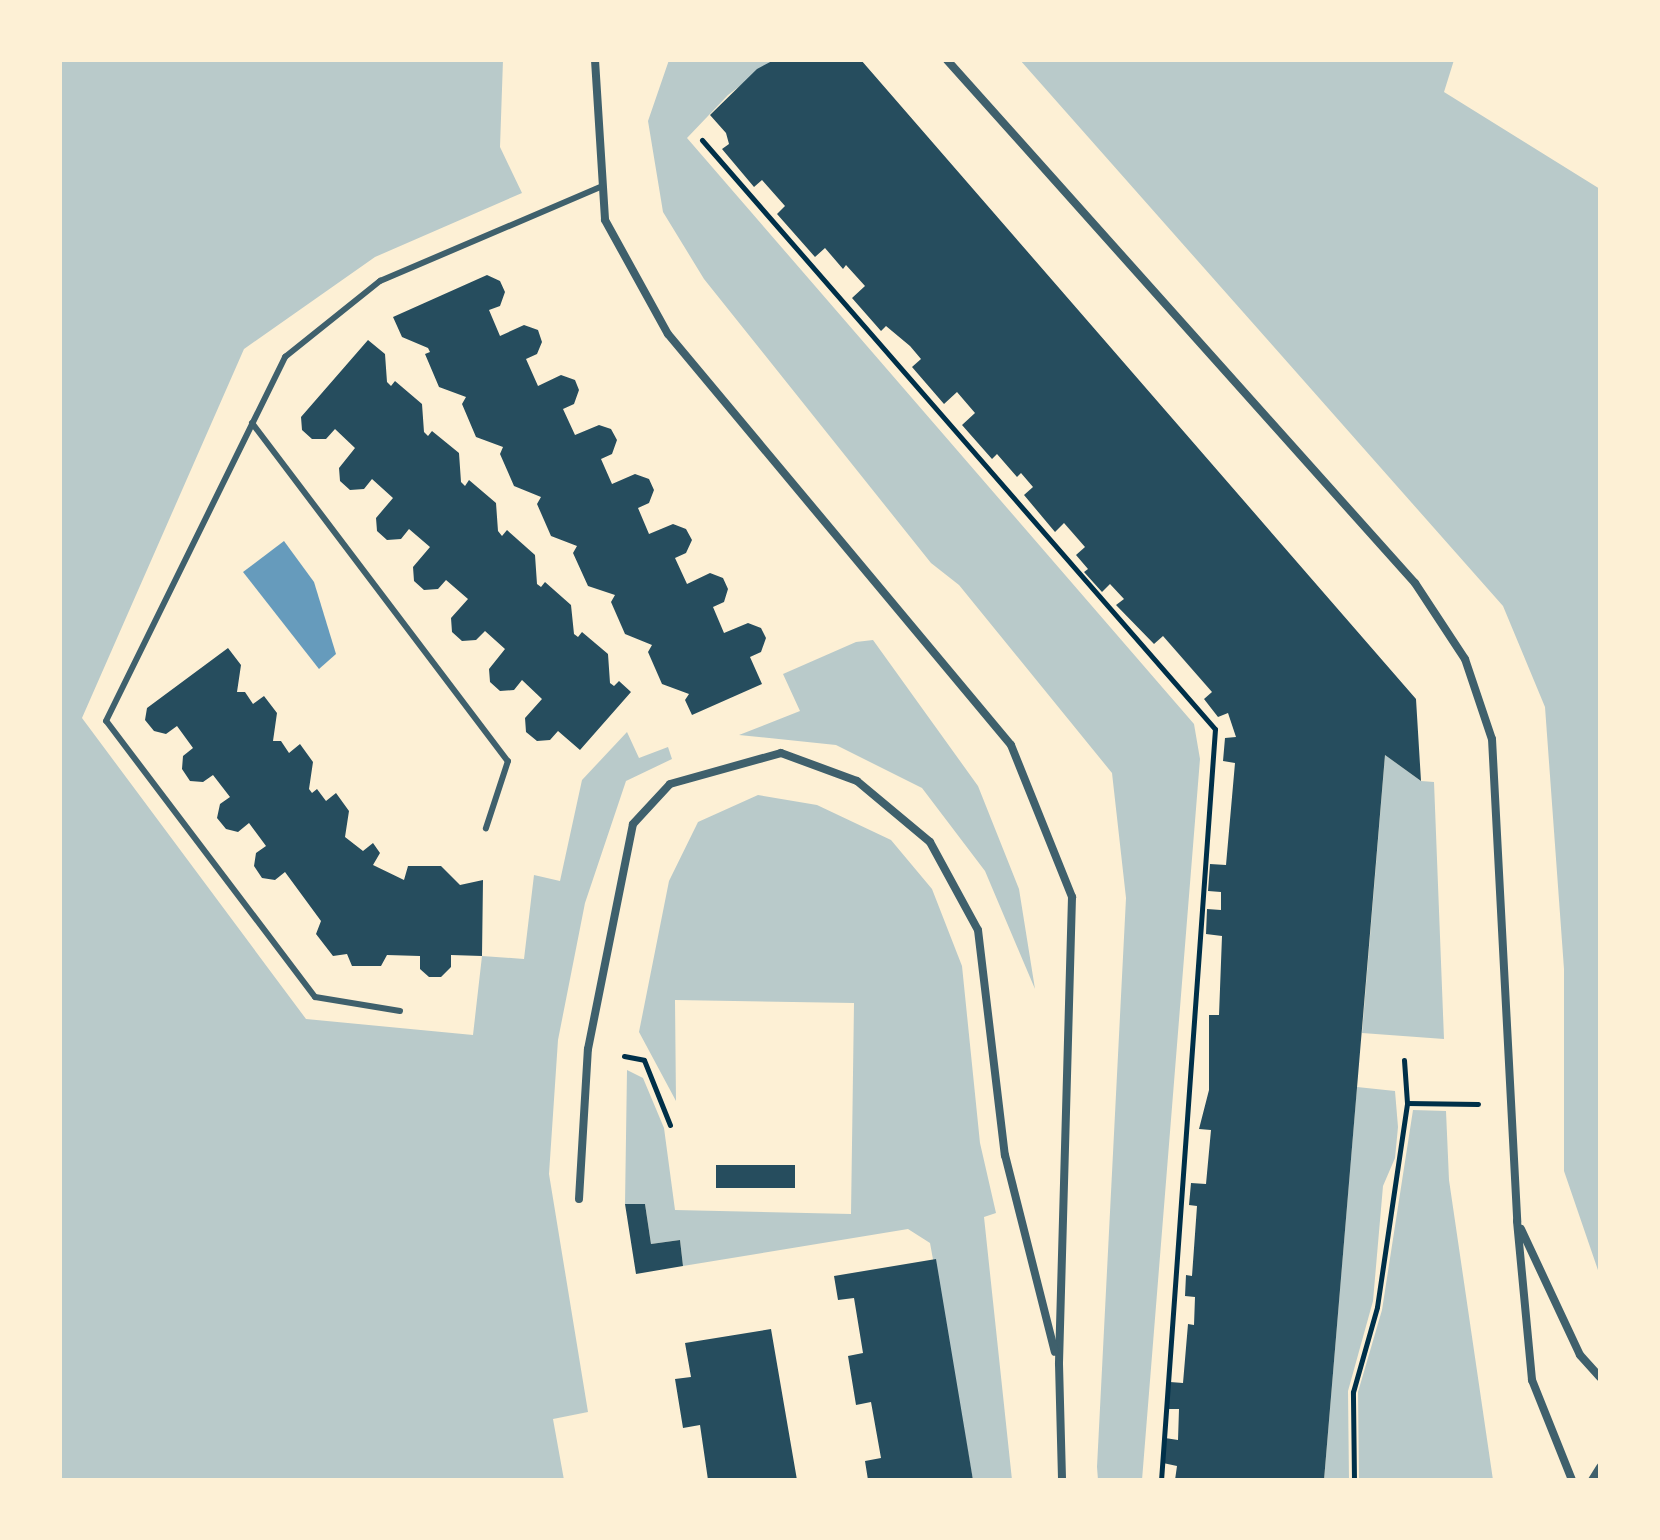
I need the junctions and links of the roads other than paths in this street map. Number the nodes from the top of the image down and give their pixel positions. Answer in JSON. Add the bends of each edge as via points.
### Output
{"nodes":[{"id":1,"x":595,"y":60,"type":"edge"},
{"id":2,"x":947,"y":60,"type":"edge"},
{"id":3,"x":603,"y":186,"type":"junction"},
{"id":4,"x":252,"y":423,"type":"junction"},
{"id":5,"x":486,"y":828,"type":"dead end"},
{"id":6,"x":400,"y":1011,"type":"dead end"},
{"id":7,"x":579,"y":1199,"type":"dead end"},
{"id":8,"x":1517,"y":1221,"type":"junction"},
{"id":9,"x":1059,"y":1364,"type":"junction"},
{"id":10,"x":1600,"y":1377,"type":"edge"},
{"id":11,"x":1600,"y":1467,"type":"edge"},
{"id":12,"x":1062,"y":1480,"type":"edge"},
{"id":13,"x":1572,"y":1480,"type":"edge"},
{"id":14,"x":1592,"y":1480,"type":"edge"}],
"edges":[{"from":1,"to":3,"type":"street"},
{"from":2,"to":8,"type":"street","via":[[1415,583],[1465,659],[1492,739]]},
{"from":3,"to":4,"type":"lane","via":[[380,281],[285,357]]},
{"from":3,"to":9,"type":"street","via":[[605,220],[668,334],[1011,745],[1072,897]]},
{"from":4,"to":5,"type":"lane","via":[[508,761]]},
{"from":4,"to":6,"type":"lane","via":[[106,721],[315,997]]},
{"from":7,"to":9,"type":"street","via":[[588,1049],[633,824],[670,784],[781,753],[857,781],[930,842],[978,930],[1005,1155]]},
{"from":8,"to":10,"type":"street","via":[[1580,1355]]},
{"from":8,"to":13,"type":"street","via":[[1532,1380]]},
{"from":9,"to":12,"type":"street"},
{"from":11,"to":14,"type":"street"}]}
